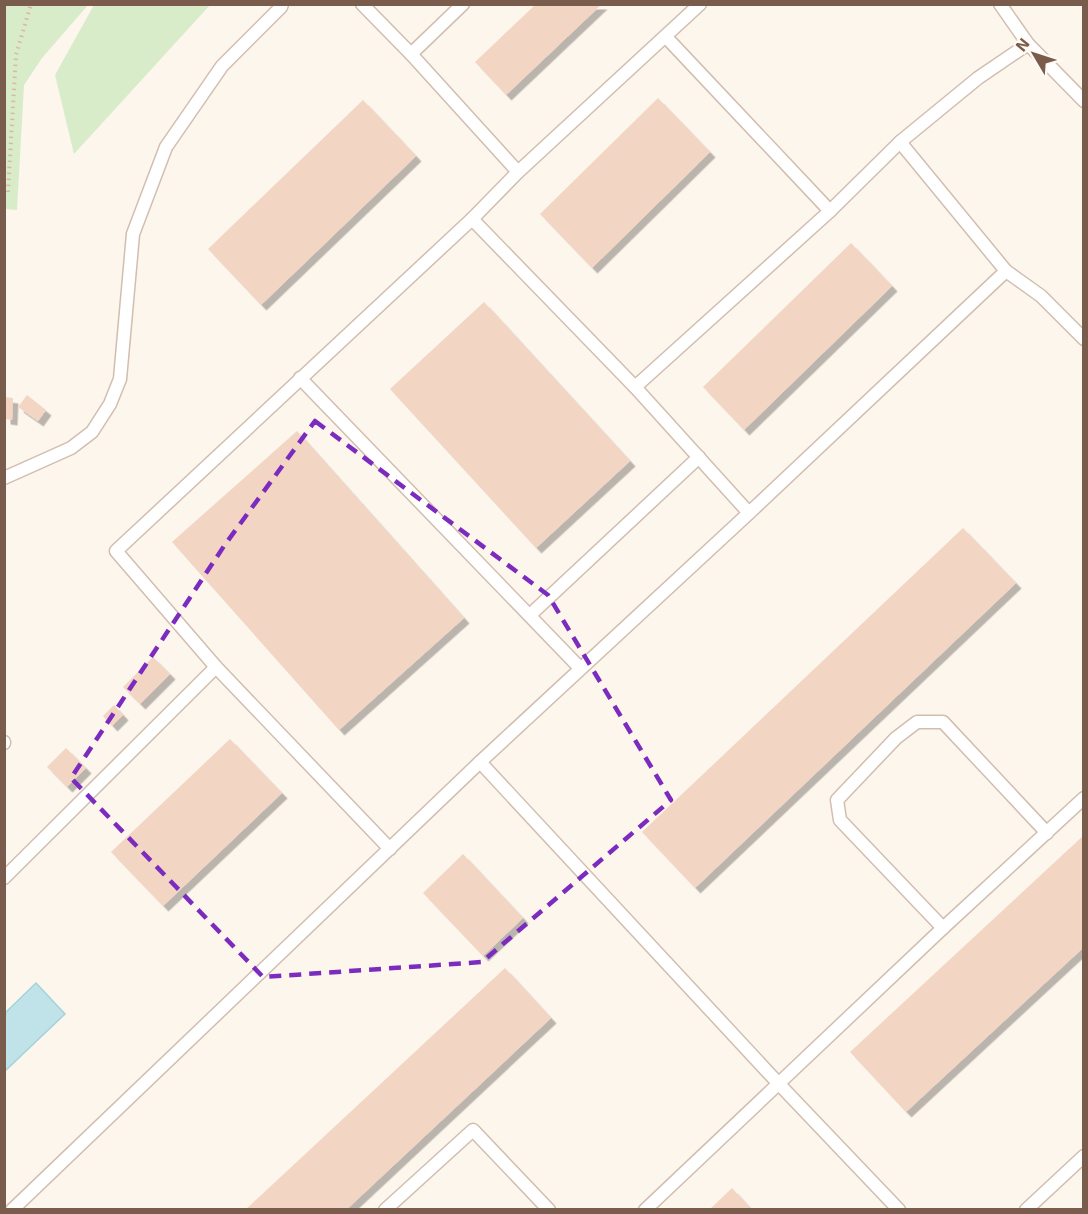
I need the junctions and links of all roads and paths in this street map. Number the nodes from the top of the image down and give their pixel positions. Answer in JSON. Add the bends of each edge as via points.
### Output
{"nodes":[{"id":1,"x":31,"y":4,"type":"edge"},
{"id":2,"x":282,"y":4,"type":"edge"},
{"id":3,"x":362,"y":4,"type":"edge"},
{"id":4,"x":463,"y":4,"type":"edge"},
{"id":5,"x":700,"y":4,"type":"edge"},
{"id":6,"x":1000,"y":4,"type":"edge"},
{"id":7,"x":666,"y":37,"type":"junction"},
{"id":8,"x":1028,"y":44,"type":"junction"},
{"id":9,"x":411,"y":54,"type":"junction"},
{"id":10,"x":1083,"y":101,"type":"edge"},
{"id":11,"x":900,"y":142,"type":"junction"},
{"id":12,"x":518,"y":172,"type":"junction"},
{"id":13,"x":8,"y":192,"type":"dead end"},
{"id":14,"x":830,"y":211,"type":"junction"},
{"id":15,"x":472,"y":219,"type":"junction"},
{"id":16,"x":1006,"y":271,"type":"junction"},
{"id":17,"x":1083,"y":339,"type":"edge"},
{"id":18,"x":300,"y":378,"type":"junction"},
{"id":19,"x":635,"y":387,"type":"junction"},
{"id":20,"x":699,"y":457,"type":"junction"},
{"id":21,"x":4,"y":478,"type":"edge"},
{"id":22,"x":749,"y":513,"type":"junction"},
{"id":23,"x":530,"y":615,"type":"junction"},
{"id":24,"x":216,"y":667,"type":"junction"},
{"id":25,"x":580,"y":668,"type":"junction"},
{"id":26,"x":480,"y":762,"type":"junction"},
{"id":27,"x":1083,"y":798,"type":"edge"},
{"id":28,"x":1047,"y":833,"type":"junction"},
{"id":29,"x":390,"y":849,"type":"junction"},
{"id":30,"x":4,"y":878,"type":"edge"},
{"id":31,"x":943,"y":928,"type":"junction"},
{"id":32,"x":778,"y":1083,"type":"junction"},
{"id":33,"x":1083,"y":1156,"type":"edge"},
{"id":34,"x":12,"y":1209,"type":"edge"},
{"id":35,"x":385,"y":1209,"type":"edge"},
{"id":36,"x":549,"y":1209,"type":"edge"},
{"id":37,"x":645,"y":1209,"type":"edge"},
{"id":38,"x":900,"y":1209,"type":"edge"},
{"id":39,"x":1026,"y":1209,"type":"edge"}],
"edges":[{"from":1,"to":13,"type":"path","via":[[16,55]]},
{"from":2,"to":21,"type":"lane","via":[[222,66],[165,147],[133,234],[120,379],[110,404],[92,432],[71,448]]},
{"from":3,"to":9,"type":"lane"},
{"from":4,"to":9,"type":"lane"},
{"from":5,"to":7,"type":"lane"},
{"from":6,"to":8,"type":"lane"},
{"from":7,"to":12,"type":"lane"},
{"from":7,"to":14,"type":"lane"},
{"from":8,"to":10,"type":"lane"},
{"from":8,"to":11,"type":"lane","via":[[978,78]]},
{"from":9,"to":12,"type":"lane"},
{"from":11,"to":14,"type":"lane"},
{"from":11,"to":16,"type":"lane"},
{"from":12,"to":15,"type":"lane"},
{"from":14,"to":19,"type":"lane"},
{"from":15,"to":18,"type":"lane"},
{"from":15,"to":19,"type":"lane"},
{"from":16,"to":17,"type":"lane","via":[[1041,296]]},
{"from":16,"to":22,"type":"lane"},
{"from":18,"to":23,"type":"lane"},
{"from":18,"to":24,"type":"lane","via":[[116,551]]},
{"from":19,"to":20,"type":"lane"},
{"from":20,"to":22,"type":"lane"},
{"from":20,"to":23,"type":"lane"},
{"from":22,"to":25,"type":"lane"},
{"from":23,"to":25,"type":"lane"},
{"from":24,"to":29,"type":"lane"},
{"from":24,"to":30,"type":"lane"},
{"from":25,"to":26,"type":"lane"},
{"from":26,"to":29,"type":"lane"},
{"from":26,"to":32,"type":"lane"},
{"from":27,"to":28,"type":"lane"},
{"from":28,"to":31,"type":"lane"},
{"from":28,"to":31,"type":"lane","via":[[943,722],[917,722],[896,738],[837,800],[840,819]]},
{"from":29,"to":34,"type":"lane"},
{"from":31,"to":32,"type":"lane"},
{"from":32,"to":37,"type":"lane"},
{"from":32,"to":38,"type":"lane"},
{"from":33,"to":39,"type":"lane"},
{"from":35,"to":36,"type":"lane","via":[[473,1130]]}]}
